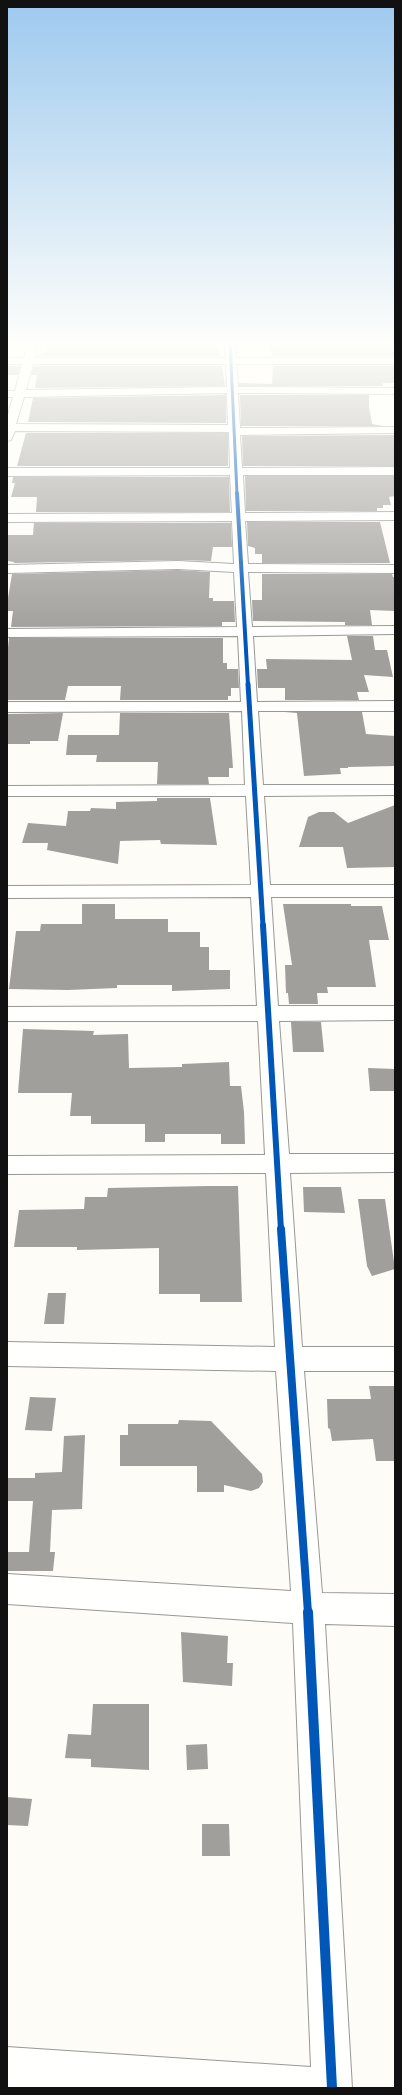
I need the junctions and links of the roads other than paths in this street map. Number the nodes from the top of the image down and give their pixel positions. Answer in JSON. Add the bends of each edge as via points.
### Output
{"nodes":[{"id":1,"x":235,"y":439,"type":"edge"},
{"id":2,"x":237,"y":470,"type":"junction"},
{"id":3,"x":395,"y":471,"type":"edge"},
{"id":4,"x":7,"y":472,"type":"edge"},
{"id":5,"x":240,"y":516,"type":"junction"},
{"id":6,"x":395,"y":516,"type":"edge"},
{"id":7,"x":7,"y":518,"type":"edge"},
{"id":8,"x":241,"y":568,"type":"junction"},
{"id":9,"x":7,"y":569,"type":"edge"},
{"id":10,"x":395,"y":569,"type":"edge"},
{"id":11,"x":246,"y":630,"type":"junction"},
{"id":12,"x":395,"y":630,"type":"edge"},
{"id":13,"x":7,"y":633,"type":"edge"},
{"id":14,"x":251,"y":706,"type":"junction"},
{"id":15,"x":395,"y":706,"type":"edge"},
{"id":16,"x":7,"y":707,"type":"edge"},
{"id":17,"x":256,"y":790,"type":"junction"},
{"id":18,"x":395,"y":790,"type":"edge"},
{"id":19,"x":7,"y":791,"type":"edge"},
{"id":20,"x":262,"y":891,"type":"junction"},
{"id":21,"x":395,"y":891,"type":"edge"},
{"id":22,"x":7,"y":892,"type":"edge"},
{"id":23,"x":395,"y":1013,"type":"edge"},
{"id":24,"x":7,"y":1014,"type":"edge"},
{"id":25,"x":268,"y":1014,"type":"junction"},
{"id":26,"x":395,"y":1163,"type":"edge"},
{"id":27,"x":7,"y":1165,"type":"edge"},
{"id":28,"x":278,"y":1165,"type":"junction"},
{"id":29,"x":7,"y":1354,"type":"edge"},
{"id":30,"x":289,"y":1359,"type":"junction"},
{"id":31,"x":395,"y":1359,"type":"edge"},
{"id":32,"x":7,"y":1589,"type":"edge"},
{"id":33,"x":308,"y":1608,"type":"junction"},
{"id":34,"x":395,"y":1610,"type":"edge"},
{"id":35,"x":7,"y":2067,"type":"edge"},
{"id":36,"x":323,"y":2088,"type":"edge"},
{"id":37,"x":332,"y":2088,"type":"edge"}],
"edges":[{"from":1,"to":2,"type":"street"},
{"from":2,"to":3,"type":"street"},
{"from":2,"to":4,"type":"street"},
{"from":2,"to":5,"type":"street"},
{"from":5,"to":6,"type":"street"},
{"from":5,"to":7,"type":"street"},
{"from":5,"to":8,"type":"street"},
{"from":8,"to":9,"type":"street","via":[[171,565]]},
{"from":8,"to":10,"type":"street"},
{"from":8,"to":11,"type":"street"},
{"from":11,"to":12,"type":"street"},
{"from":11,"to":13,"type":"street"},
{"from":11,"to":14,"type":"street"},
{"from":14,"to":15,"type":"street"},
{"from":14,"to":16,"type":"street"},
{"from":14,"to":17,"type":"street"},
{"from":17,"to":18,"type":"street"},
{"from":17,"to":19,"type":"street"},
{"from":17,"to":20,"type":"street"},
{"from":20,"to":21,"type":"street"},
{"from":20,"to":22,"type":"street"},
{"from":20,"to":25,"type":"street"},
{"from":23,"to":25,"type":"street"},
{"from":24,"to":25,"type":"street"},
{"from":25,"to":28,"type":"street"},
{"from":26,"to":28,"type":"street"},
{"from":27,"to":28,"type":"street"},
{"from":28,"to":30,"type":"street"},
{"from":29,"to":30,"type":"street"},
{"from":30,"to":31,"type":"street"},
{"from":30,"to":33,"type":"street"},
{"from":32,"to":33,"type":"street"},
{"from":33,"to":34,"type":"street"},
{"from":33,"to":37,"type":"street"},
{"from":35,"to":36,"type":"street"}]}
